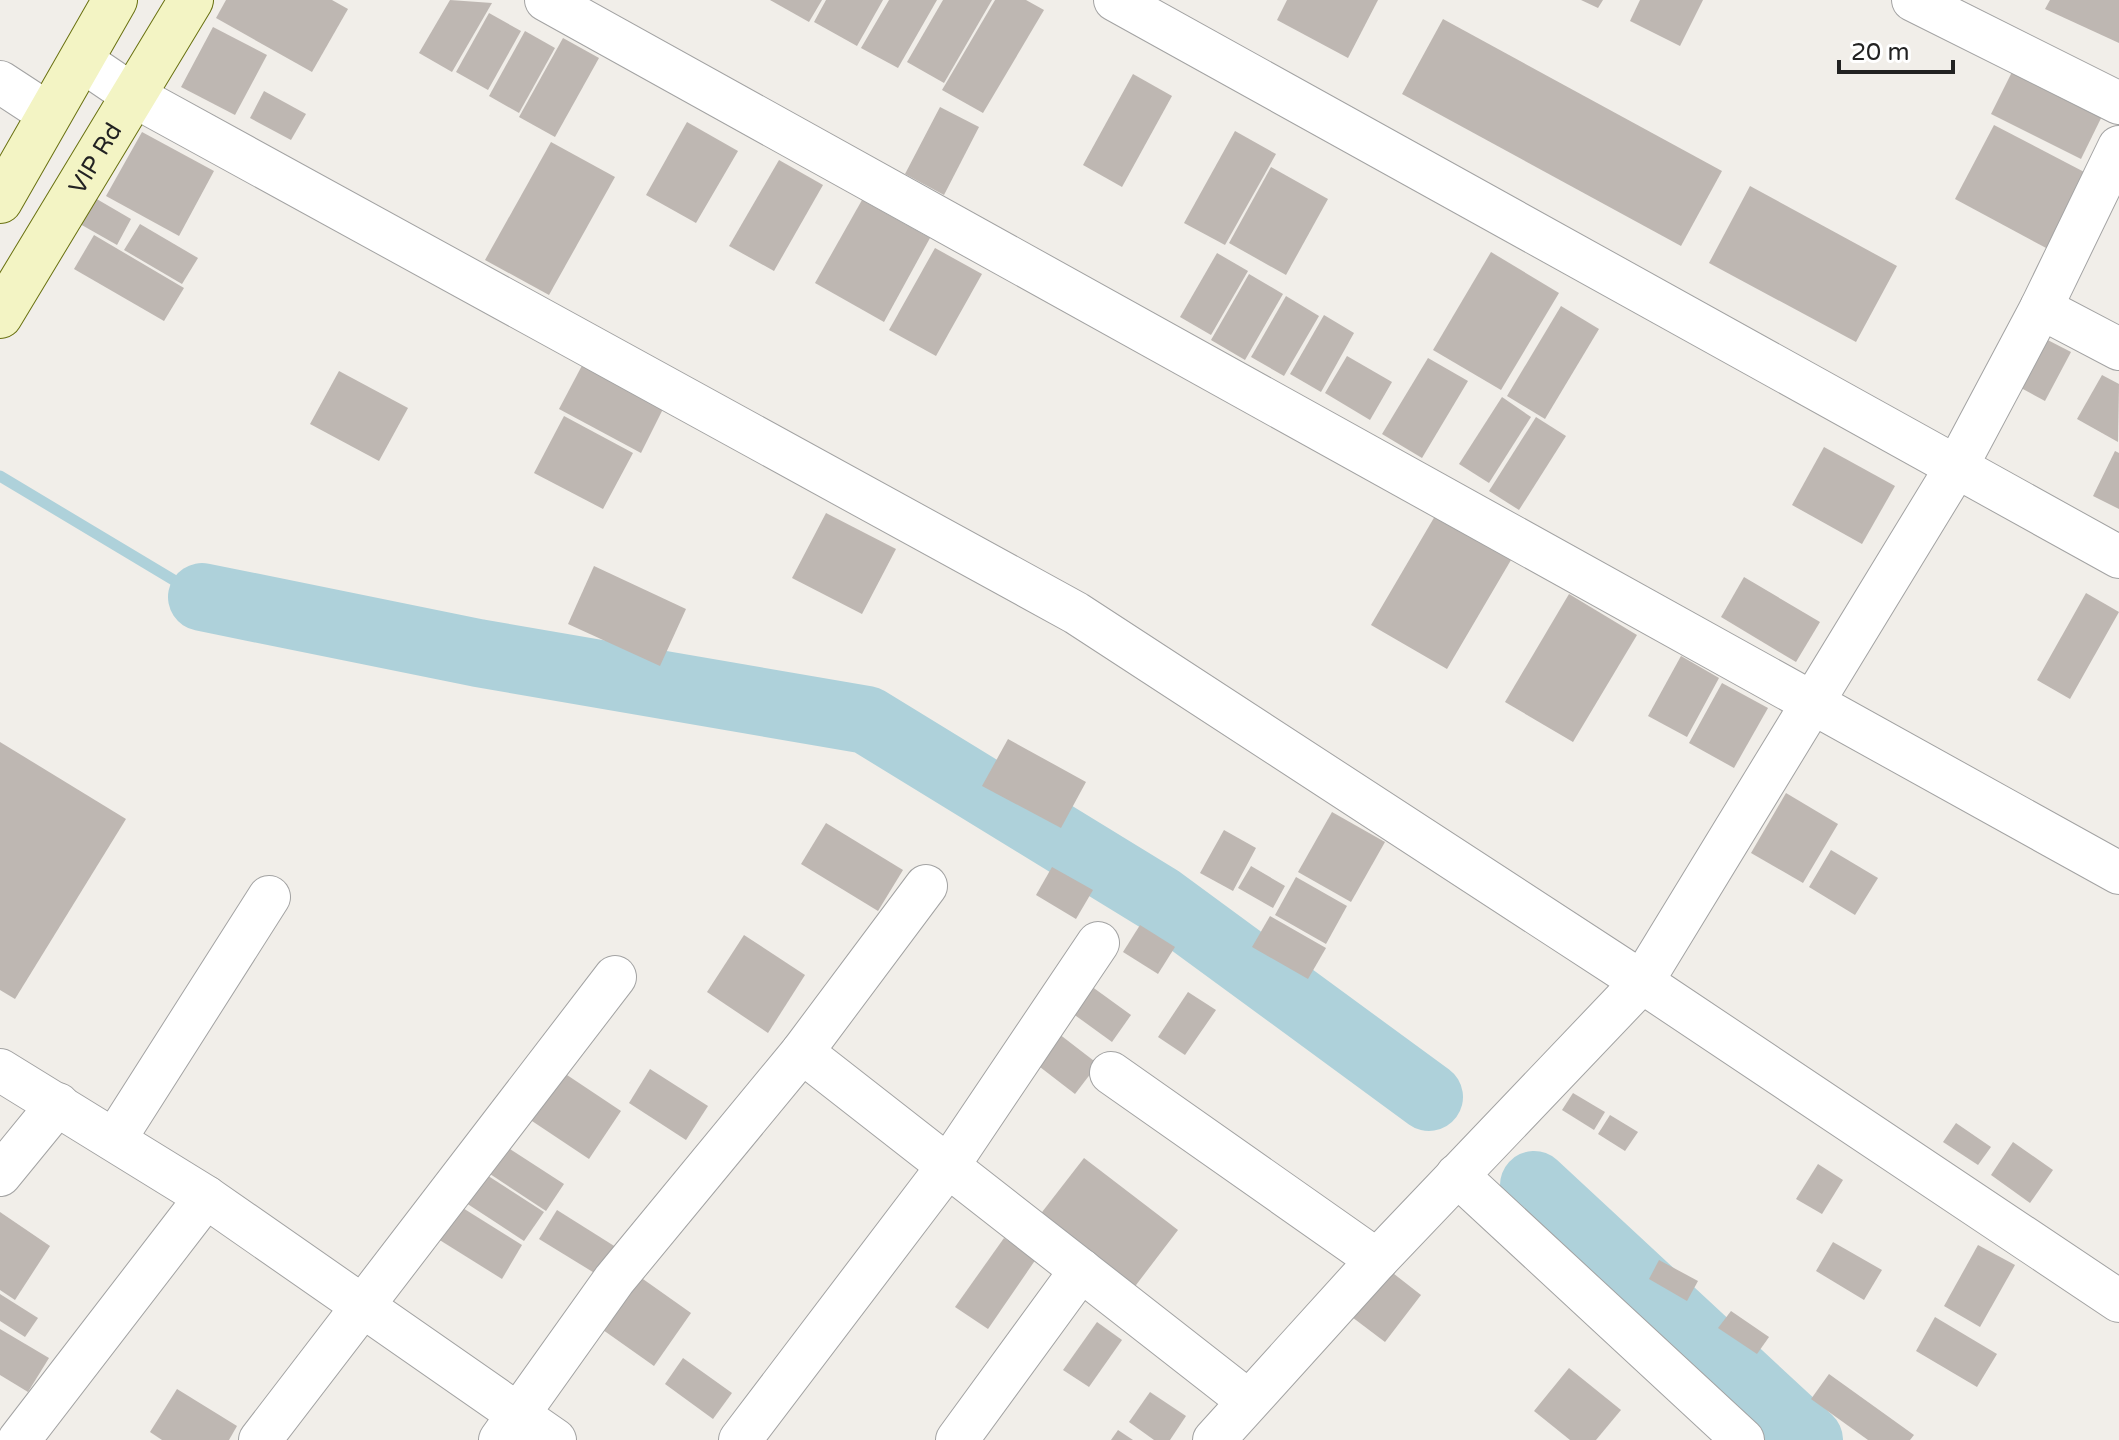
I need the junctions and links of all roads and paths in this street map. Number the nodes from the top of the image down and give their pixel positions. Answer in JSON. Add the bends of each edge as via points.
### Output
{"nodes":[{"id":1,"x":115,"y":0,"type":"edge"},
{"id":2,"x":191,"y":0,"type":"edge"},
{"id":3,"x":546,"y":0,"type":"edge"},
{"id":4,"x":1115,"y":0,"type":"edge"},
{"id":5,"x":1913,"y":0,"type":"edge"},
{"id":6,"x":81,"y":60,"type":"junction"},
{"id":7,"x":0,"y":82,"type":"edge"},
{"id":8,"x":134,"y":96,"type":"junction"},
{"id":9,"x":2119,"y":103,"type":"edge"},
{"id":10,"x":49,"y":114,"type":"junction"},
{"id":11,"x":2119,"y":147,"type":"edge"},
{"id":12,"x":0,"y":201,"type":"edge"},
{"id":13,"x":2041,"y":308,"type":"junction"},
{"id":14,"x":0,"y":316,"type":"edge"},
{"id":15,"x":2119,"y":349,"type":"edge"},
{"id":16,"x":1957,"y":466,"type":"junction"},
{"id":17,"x":2119,"y":557,"type":"edge"},
{"id":18,"x":1815,"y":703,"type":"junction"},
{"id":19,"x":2119,"y":873,"type":"edge"},
{"id":20,"x":926,"y":886,"type":"dead end"},
{"id":21,"x":269,"y":897,"type":"dead end"},
{"id":22,"x":1098,"y":943,"type":"dead end"},
{"id":23,"x":615,"y":977,"type":"dead end"},
{"id":24,"x":1642,"y":982,"type":"junction"},
{"id":25,"x":802,"y":1052,"type":"junction"},
{"id":26,"x":0,"y":1070,"type":"edge"},
{"id":27,"x":1111,"y":1073,"type":"dead end"},
{"id":28,"x":58,"y":1104,"type":"junction"},
{"id":29,"x":115,"y":1139,"type":"junction"},
{"id":30,"x":948,"y":1166,"type":"junction"},
{"id":31,"x":0,"y":1175,"type":"edge"},
{"id":32,"x":1457,"y":1175,"type":"junction"},
{"id":33,"x":206,"y":1197,"type":"junction"},
{"id":34,"x":1377,"y":1260,"type":"junction"},
{"id":35,"x":1081,"y":1270,"type":"junction"},
{"id":36,"x":2119,"y":1301,"type":"edge"},
{"id":37,"x":361,"y":1305,"type":"junction"},
{"id":38,"x":1247,"y":1400,"type":"junction"},
{"id":39,"x":509,"y":1428,"type":"edge"},
{"id":40,"x":19,"y":1440,"type":"edge"},
{"id":41,"x":260,"y":1440,"type":"edge"},
{"id":42,"x":555,"y":1440,"type":"edge"},
{"id":43,"x":740,"y":1440,"type":"edge"},
{"id":44,"x":957,"y":1440,"type":"edge"},
{"id":45,"x":1214,"y":1440,"type":"edge"},
{"id":46,"x":1743,"y":1440,"type":"edge"}],
"edges":[{"from":1,"to":6,"type":"street"},
{"from":2,"to":8,"type":"street","name":"VIP Rd"},
{"from":3,"to":18,"type":"street"},
{"from":4,"to":16,"type":"street"},
{"from":5,"to":9,"type":"street"},
{"from":6,"to":8,"type":"street"},
{"from":6,"to":10,"type":"street"},
{"from":7,"to":10,"type":"street"},
{"from":8,"to":14,"type":"street","name":"VIP Rd"},
{"from":8,"to":24,"type":"street","via":[[1076,613]]},
{"from":10,"to":12,"type":"street"},
{"from":11,"to":13,"type":"street"},
{"from":13,"to":15,"type":"street"},
{"from":13,"to":16,"type":"street"},
{"from":16,"to":17,"type":"street"},
{"from":16,"to":18,"type":"street"},
{"from":18,"to":19,"type":"street"},
{"from":18,"to":24,"type":"street"},
{"from":20,"to":25,"type":"street"},
{"from":21,"to":29,"type":"street"},
{"from":22,"to":30,"type":"street"},
{"from":23,"to":37,"type":"street"},
{"from":24,"to":32,"type":"street"},
{"from":24,"to":36,"type":"street"},
{"from":25,"to":30,"type":"street"},
{"from":25,"to":39,"type":"street","via":[[614,1280]]},
{"from":26,"to":28,"type":"street"},
{"from":27,"to":34,"type":"street"},
{"from":28,"to":29,"type":"street"},
{"from":28,"to":31,"type":"street"},
{"from":29,"to":33,"type":"street"},
{"from":30,"to":35,"type":"street"},
{"from":30,"to":43,"type":"street"},
{"from":32,"to":34,"type":"street"},
{"from":32,"to":46,"type":"street"},
{"from":33,"to":37,"type":"street"},
{"from":33,"to":40,"type":"street"},
{"from":34,"to":38,"type":"street"},
{"from":35,"to":38,"type":"street"},
{"from":35,"to":44,"type":"street"},
{"from":37,"to":39,"type":"street"},
{"from":37,"to":41,"type":"street"},
{"from":38,"to":45,"type":"street"},
{"from":39,"to":42,"type":"street"}]}
